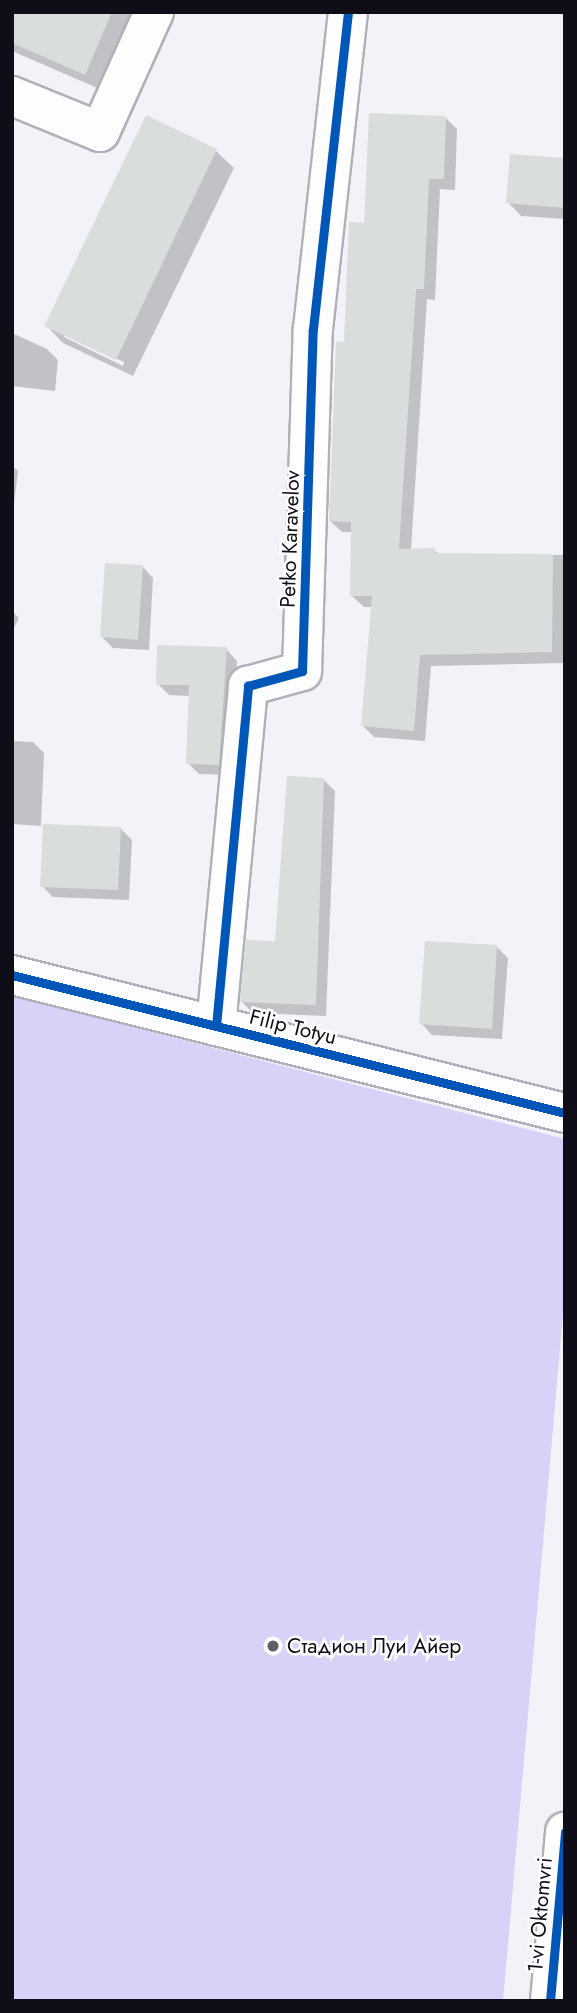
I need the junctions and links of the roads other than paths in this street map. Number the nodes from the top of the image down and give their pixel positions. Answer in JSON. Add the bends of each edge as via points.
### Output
{"nodes":[{"id":1,"x":154,"y":12,"type":"edge"},
{"id":2,"x":348,"y":12,"type":"edge"},
{"id":3,"x":12,"y":96,"type":"edge"},
{"id":4,"x":12,"y":975,"type":"edge"},
{"id":5,"x":216,"y":1026,"type":"junction"},
{"id":6,"x":564,"y":1106,"type":"edge"},
{"id":7,"x":565,"y":1832,"type":"edge"},
{"id":8,"x":550,"y":2001,"type":"edge"}],
"edges":[{"from":1,"to":3,"type":"street","via":[[100,132]]},
{"from":2,"to":5,"type":"street","name":"Petko Karavelov","via":[[313,329],[302,671],[248,687]]},
{"from":4,"to":5,"type":"street","name":"Filip Totyu"},
{"from":5,"to":6,"type":"street","name":"Filip Totyu"},
{"from":7,"to":8,"type":"street","name":"1-vi Oktomvri"}]}
